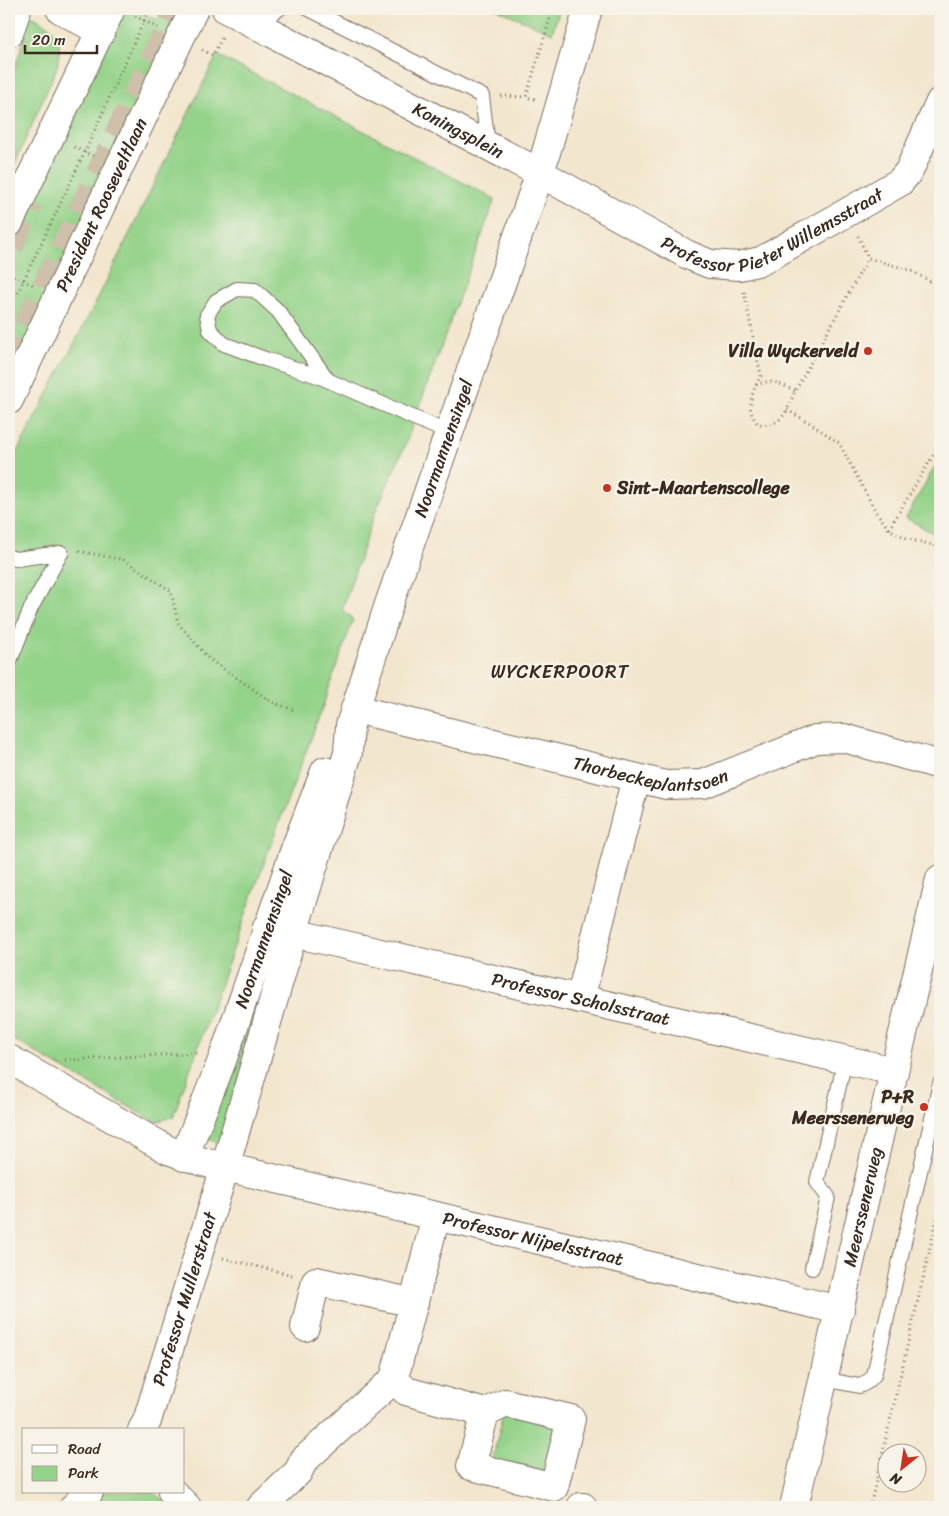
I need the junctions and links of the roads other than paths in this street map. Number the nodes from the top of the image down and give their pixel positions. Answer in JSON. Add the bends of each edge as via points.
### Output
{"nodes":[{"id":1,"x":16,"y":9,"type":"edge"},
{"id":2,"x":60,"y":9,"type":"edge"},
{"id":3,"x":194,"y":9,"type":"edge"},
{"id":4,"x":226,"y":9,"type":"edge"},
{"id":5,"x":279,"y":9,"type":"edge"},
{"id":6,"x":309,"y":9,"type":"edge"},
{"id":7,"x":588,"y":9,"type":"edge"},
{"id":8,"x":106,"y":20,"type":"edge"},
{"id":9,"x":256,"y":24,"type":"junction"},
{"id":10,"x":9,"y":33,"type":"edge"},
{"id":11,"x":940,"y":102,"type":"edge"},
{"id":12,"x":488,"y":147,"type":"junction"},
{"id":13,"x":540,"y":173,"type":"junction"},
{"id":14,"x":9,"y":223,"type":"tunnel mouth"},
{"id":15,"x":328,"y":380,"type":"junction"},
{"id":16,"x":9,"y":400,"type":"edge"},
{"id":17,"x":449,"y":434,"type":"junction"},
{"id":18,"x":9,"y":558,"type":"edge"},
{"id":19,"x":9,"y":663,"type":"edge"},
{"id":20,"x":353,"y":717,"type":"junction"},
{"id":21,"x":940,"y":765,"type":"edge"},
{"id":22,"x":636,"y":778,"type":"junction"},
{"id":23,"x":940,"y":879,"type":"edge"},
{"id":24,"x":280,"y":930,"type":"junction"},
{"id":25,"x":934,"y":940,"type":"edge"},
{"id":26,"x":580,"y":999,"type":"junction"},
{"id":27,"x":845,"y":1060,"type":"junction"},
{"id":28,"x":11,"y":1064,"type":"edge"},
{"id":29,"x":894,"y":1071,"type":"junction"},
{"id":30,"x":940,"y":1083,"type":"edge"},
{"id":31,"x":184,"y":1157,"type":"junction"},
{"id":32,"x":225,"y":1168,"type":"junction"},
{"id":33,"x":436,"y":1216,"type":"junction"},
{"id":34,"x":812,"y":1268,"type":"dead end"},
{"id":35,"x":414,"y":1303,"type":"junction"},
{"id":36,"x":840,"y":1310,"type":"junction"},
{"id":37,"x":305,"y":1327,"type":"dead end"},
{"id":38,"x":824,"y":1378,"type":"junction"},
{"id":39,"x":394,"y":1379,"type":"junction"},
{"id":40,"x":485,"y":1413,"type":"dead end"},
{"id":41,"x":143,"y":1428,"type":"edge"},
{"id":42,"x":87,"y":1494,"type":"edge"},
{"id":43,"x":174,"y":1494,"type":"edge"},
{"id":44,"x":74,"y":1507,"type":"edge"},
{"id":45,"x":187,"y":1507,"type":"edge"},
{"id":46,"x":261,"y":1507,"type":"edge"},
{"id":47,"x":794,"y":1507,"type":"edge"}],
"edges":[{"from":1,"to":10,"type":"street"},
{"from":2,"to":8,"type":"street"},
{"from":3,"to":16,"type":"street","name":"President Rooseveltlaan"},
{"from":4,"to":9,"type":"street","name":"Koningsplein"},
{"from":5,"to":9,"type":"lane"},
{"from":6,"to":12,"type":"lane","via":[[482,96]]},
{"from":7,"to":13,"type":"street"},
{"from":8,"to":14,"type":"street"},
{"from":9,"to":12,"type":"street","name":"Koningsplein"},
{"from":11,"to":13,"type":"street","name":"Professor Pieter Willemsstraat","via":[[909,171],[900,182],[761,261],[739,266],[710,264],[688,255]]},
{"from":12,"to":13,"type":"street","name":"Koningsplein"},
{"from":13,"to":17,"type":"street","name":"Noormannensingel"},
{"from":15,"to":15,"type":"lane","via":[[224,344],[210,330],[207,315],[216,302],[237,289],[255,290],[278,311]]},
{"from":15,"to":17,"type":"lane"},
{"from":17,"to":20,"type":"street","name":"Noormannensingel"},
{"from":18,"to":19,"type":"lane","via":[[61,553],[31,608]]},
{"from":20,"to":22,"type":"street","name":"Thorbeckeplantsoen"},
{"from":20,"to":24,"type":"street","name":"Noormannensingel","via":[[348,753]]},
{"from":21,"to":22,"type":"street","name":"Thorbeckeplantsoen","via":[[844,738],[816,739],[704,784],[666,785]]},
{"from":22,"to":26,"type":"street"},
{"from":23,"to":25,"type":"street","name":"Meerssenerweg"},
{"from":24,"to":26,"type":"street","name":"Professor Scholsstraat"},
{"from":24,"to":31,"type":"street","name":"Noormannensingel","via":[[223,1058]]},
{"from":24,"to":32,"type":"street","name":"Noormannensingel"},
{"from":25,"to":29,"type":"street","name":"Meerssenerweg"},
{"from":26,"to":27,"type":"street","name":"Professor Scholsstraat"},
{"from":27,"to":29,"type":"street","name":"Professor Scholsstraat"},
{"from":27,"to":34,"type":"lane","via":[[817,1182],[828,1197]]},
{"from":28,"to":31,"type":"street","name":"Professor Nijpelsstraat"},
{"from":29,"to":36,"type":"street","name":"Meerssenerweg"},
{"from":30,"to":38,"type":"lane","via":[[874,1375],[859,1386]]},
{"from":31,"to":32,"type":"street","name":"Professor Nijpelsstraat"},
{"from":32,"to":33,"type":"street","name":"Professor Nijpelsstraat"},
{"from":32,"to":41,"type":"street","name":"Professor Mullerstraat"},
{"from":33,"to":35,"type":"street"},
{"from":33,"to":36,"type":"street","name":"Professor Nijpelsstraat"},
{"from":35,"to":37,"type":"street","via":[[316,1281]]},
{"from":35,"to":39,"type":"street"},
{"from":36,"to":38,"type":"street","name":"Meerssenerweg"},
{"from":38,"to":47,"type":"street","name":"Meerssenerweg"},
{"from":39,"to":40,"type":"street","via":[[406,1391]]},
{"from":39,"to":46,"type":"street","via":[[304,1460],[298,1472]]},
{"from":42,"to":44,"type":"street"},
{"from":43,"to":45,"type":"street"}]}
